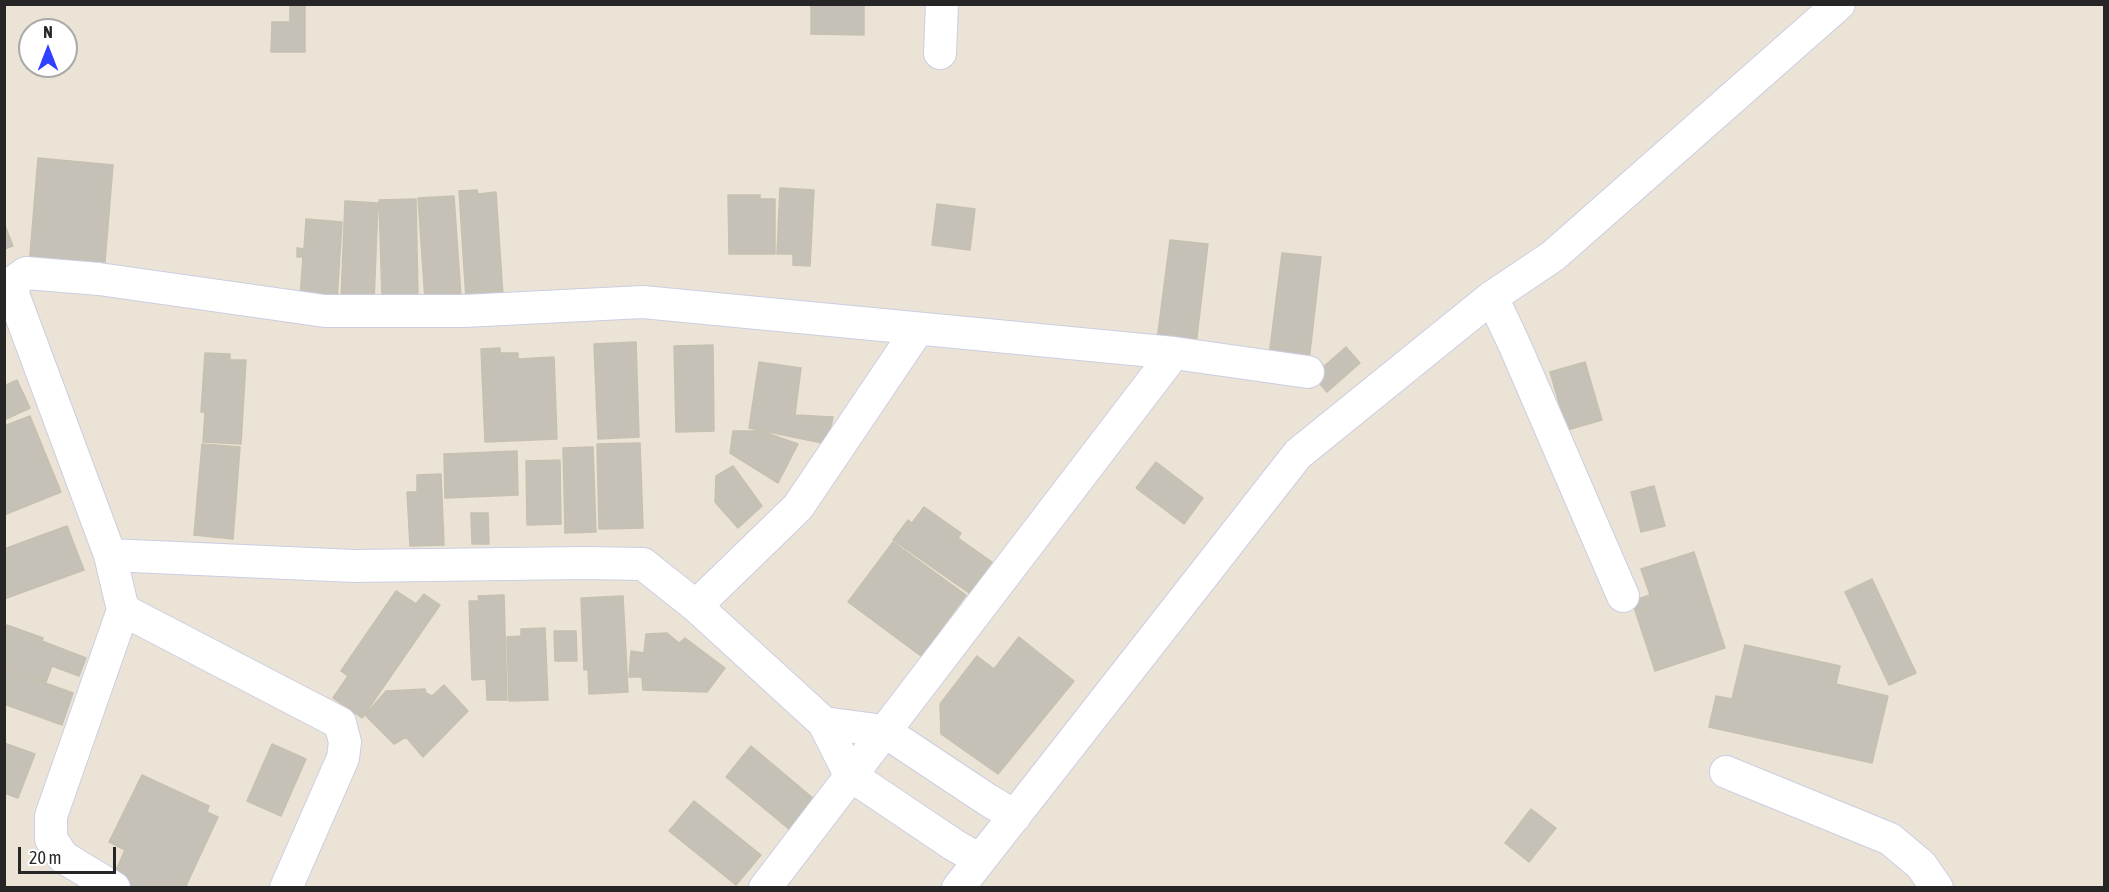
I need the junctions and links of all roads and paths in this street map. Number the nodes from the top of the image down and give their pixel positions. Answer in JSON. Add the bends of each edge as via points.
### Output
{"nodes":[{"id":1,"x":942,"y":4,"type":"edge"},
{"id":2,"x":1839,"y":4,"type":"edge"},
{"id":3,"x":940,"y":53,"type":"dead end"},
{"id":4,"x":1492,"y":297,"type":"junction"},
{"id":5,"x":918,"y":329,"type":"junction"},
{"id":6,"x":1174,"y":353,"type":"junction"},
{"id":7,"x":1308,"y":372,"type":"dead end"},
{"id":8,"x":110,"y":555,"type":"junction"},
{"id":9,"x":1623,"y":596,"type":"dead end"},
{"id":10,"x":696,"y":606,"type":"junction"},
{"id":11,"x":123,"y":610,"type":"junction"},
{"id":12,"x":824,"y":723,"type":"junction"},
{"id":13,"x":884,"y":731,"type":"junction"},
{"id":14,"x":1726,"y":772,"type":"dead end"},
{"id":15,"x":850,"y":775,"type":"junction"},
{"id":16,"x":1015,"y":816,"type":"junction"},
{"id":17,"x":980,"y":860,"type":"junction"},
{"id":18,"x":114,"y":888,"type":"edge"},
{"id":19,"x":286,"y":888,"type":"edge"},
{"id":20,"x":765,"y":888,"type":"edge"},
{"id":21,"x":958,"y":888,"type":"edge"},
{"id":22,"x":1937,"y":888,"type":"edge"}],
"edges":[{"from":1,"to":3,"type":"street"},
{"from":2,"to":4,"type":"street","via":[[1553,256]]},
{"from":4,"to":9,"type":"street"},
{"from":4,"to":16,"type":"street","via":[[1298,454]]},
{"from":5,"to":6,"type":"street"},
{"from":5,"to":8,"type":"street","via":[[643,302],[464,311],[325,311],[99,279],[26,273],[15,281],[13,294]]},
{"from":5,"to":10,"type":"street","via":[[798,507]]},
{"from":6,"to":7,"type":"street"},
{"from":6,"to":13,"type":"street"},
{"from":8,"to":10,"type":"street","via":[[354,566],[643,564]]},
{"from":8,"to":11,"type":"street"},
{"from":10,"to":12,"type":"street"},
{"from":11,"to":18,"type":"street","via":[[51,816],[51,839],[63,857]]},
{"from":11,"to":19,"type":"street","via":[[340,723],[345,742],[343,758]]},
{"from":12,"to":13,"type":"street"},
{"from":12,"to":15,"type":"street"},
{"from":13,"to":15,"type":"street"},
{"from":13,"to":16,"type":"street"},
{"from":14,"to":22,"type":"street","via":[[1890,839],[1921,865]]},
{"from":15,"to":17,"type":"street"},
{"from":15,"to":20,"type":"street"},
{"from":16,"to":17,"type":"street"},
{"from":17,"to":21,"type":"street"}]}
